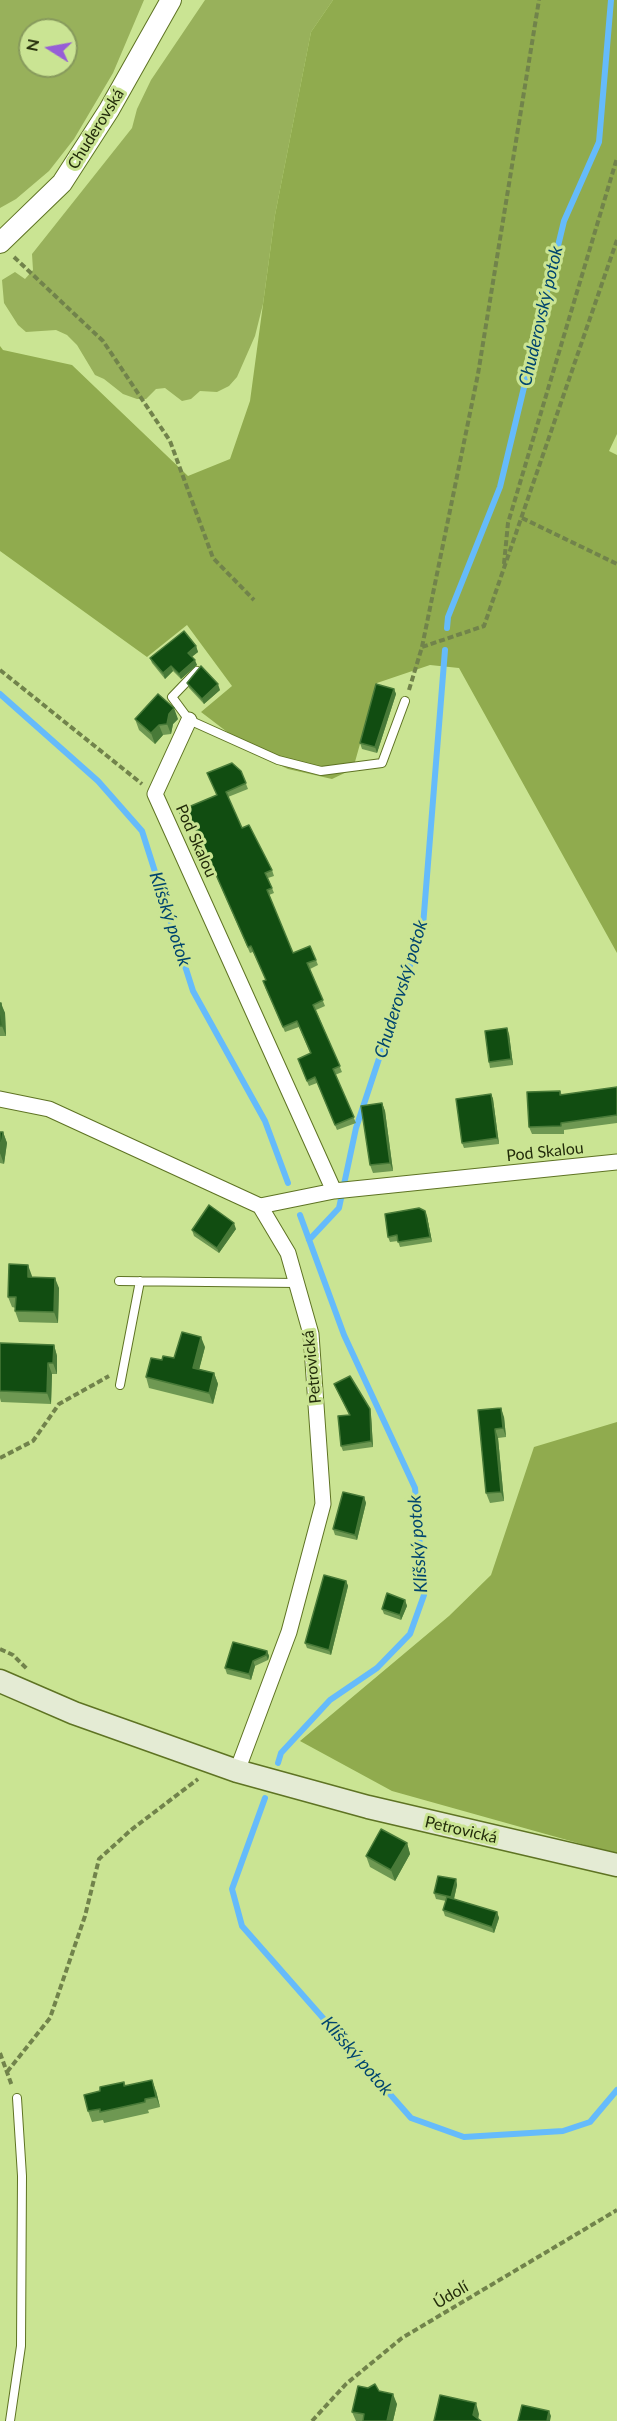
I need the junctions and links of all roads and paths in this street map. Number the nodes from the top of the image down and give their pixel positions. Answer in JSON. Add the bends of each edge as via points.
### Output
{"nodes":[{"id":1,"x":171,"y":0,"type":"edge"},
{"id":2,"x":539,"y":0,"type":"edge"},
{"id":3,"x":617,"y":158,"type":"edge"},
{"id":4,"x":617,"y":240,"type":"edge"},
{"id":5,"x":4,"y":247,"type":"edge"},
{"id":6,"x":522,"y":518,"type":"junction"},
{"id":7,"x":617,"y":564,"type":"edge"},
{"id":8,"x":502,"y":574,"type":"junction"},
{"id":9,"x":254,"y":600,"type":"dead end"},
{"id":10,"x":422,"y":647,"type":"junction"},
{"id":11,"x":0,"y":670,"type":"edge"},
{"id":12,"x":197,"y":671,"type":"edge"},
{"id":13,"x":405,"y":700,"type":"joint"},
{"id":14,"x":189,"y":720,"type":"junction"},
{"id":15,"x":155,"y":795,"type":"junction"},
{"id":16,"x":0,"y":1099,"type":"edge"},
{"id":17,"x":617,"y":1162,"type":"edge"},
{"id":18,"x":335,"y":1191,"type":"junction"},
{"id":19,"x":260,"y":1206,"type":"junction"},
{"id":20,"x":119,"y":1281,"type":"dead end"},
{"id":21,"x":140,"y":1281,"type":"junction"},
{"id":22,"x":296,"y":1282,"type":"junction"},
{"id":23,"x":123,"y":1368,"type":"junction"},
{"id":24,"x":120,"y":1385,"type":"dead end"},
{"id":25,"x":0,"y":1458,"type":"edge"},
{"id":26,"x":0,"y":1681,"type":"edge"},
{"id":27,"x":227,"y":1768,"type":"junction"},
{"id":28,"x":617,"y":1865,"type":"edge"},
{"id":29,"x":0,"y":2053,"type":"edge"},
{"id":30,"x":7,"y":2072,"type":"junction"},
{"id":31,"x":17,"y":2098,"type":"joint"},
{"id":32,"x":617,"y":2210,"type":"edge"},
{"id":33,"x":10,"y":2421,"type":"edge"},
{"id":34,"x":312,"y":2421,"type":"edge"}],
"edges":[{"from":1,"to":5,"type":"street","name":"Chuderovská","via":[[109,110],[62,183]]},
{"from":2,"to":10,"type":"path","via":[[478,374]]},
{"from":3,"to":8,"type":"path","via":[[508,523]]},
{"from":4,"to":6,"type":"path"},
{"from":5,"to":9,"type":"path","via":[[103,341],[170,441],[213,558]]},
{"from":6,"to":7,"type":"path"},
{"from":6,"to":8,"type":"path"},
{"from":8,"to":10,"type":"path","via":[[484,626]]},
{"from":10,"to":13,"type":"path"},
{"from":11,"to":15,"type":"path"},
{"from":12,"to":14,"type":"lane","via":[[172,697]]},
{"from":13,"to":14,"type":"lane","via":[[382,763],[321,771],[278,760]]},
{"from":14,"to":15,"type":"street","name":"Pod Skalou"},
{"from":15,"to":18,"type":"street","name":"Pod Skalou"},
{"from":16,"to":19,"type":"street","via":[[49,1109]]},
{"from":17,"to":18,"type":"street","name":"Pod Skalou"},
{"from":18,"to":19,"type":"street","name":"Pod Skalou"},
{"from":19,"to":22,"type":"street","name":"Petrovická","via":[[288,1253]]},
{"from":20,"to":21,"type":"lane"},
{"from":21,"to":22,"type":"lane"},
{"from":21,"to":23,"type":"lane"},
{"from":22,"to":27,"type":"street","name":"Petrovická","via":[[311,1334],[322,1504],[289,1632]]},
{"from":23,"to":24,"type":"lane"},
{"from":23,"to":25,"type":"path","via":[[59,1404],[33,1441]]},
{"from":26,"to":27,"type":"main road","name":"Petrovická","via":[[74,1713]]},
{"from":27,"to":28,"type":"main road","name":"Petrovická","via":[[368,1807]]},
{"from":27,"to":30,"type":"path","via":[[131,1830],[99,1859],[85,1916],[50,2018]]},
{"from":29,"to":30,"type":"path"},
{"from":30,"to":31,"type":"path"},
{"from":31,"to":33,"type":"lane","via":[[22,2176],[21,2346]]},
{"from":32,"to":34,"type":"path","name":"Údolí","via":[[402,2338],[346,2384]]}]}
